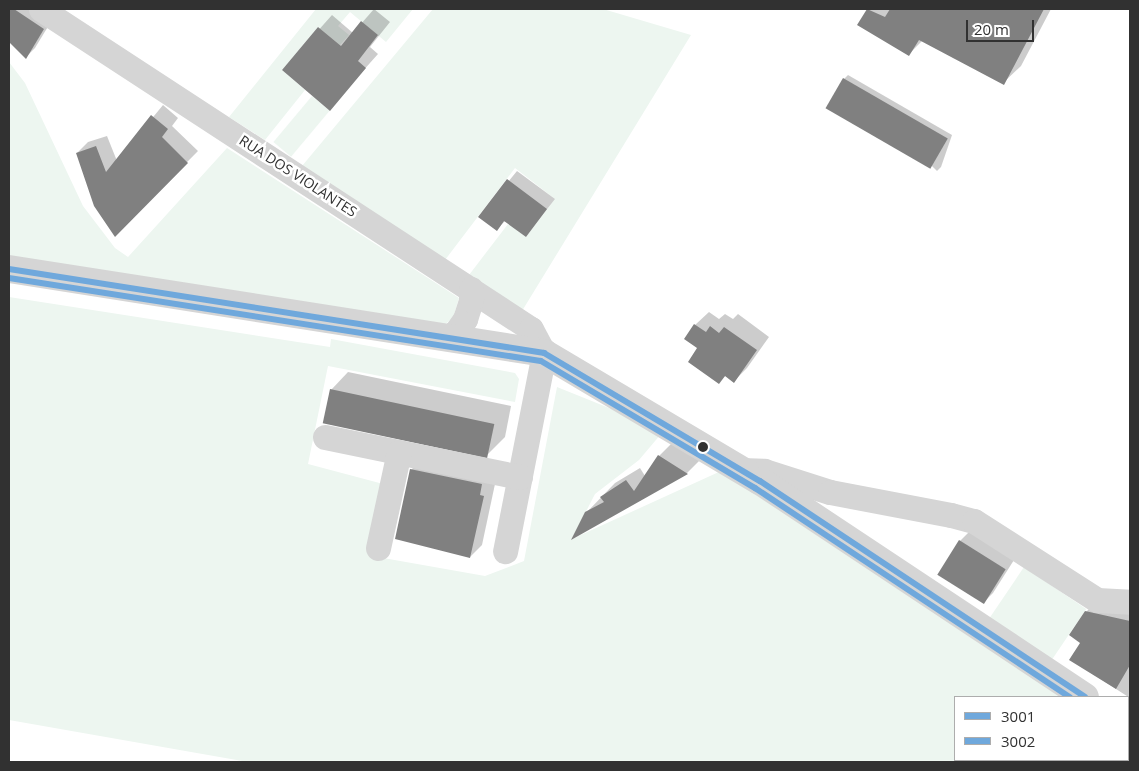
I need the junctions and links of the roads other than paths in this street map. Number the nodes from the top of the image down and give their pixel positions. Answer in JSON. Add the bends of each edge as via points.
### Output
{"nodes":[{"id":1,"x":42,"y":9,"type":"edge"},
{"id":2,"x":9,"y":269,"type":"edge"},
{"id":3,"x":471,"y":289,"type":"junction"},
{"id":4,"x":446,"y":338,"type":"junction"},
{"id":5,"x":544,"y":353,"type":"junction"},
{"id":6,"x":324,"y":437,"type":"dead end"},
{"id":7,"x":399,"y":452,"type":"junction"},
{"id":8,"x":741,"y":470,"type":"junction"},
{"id":9,"x":520,"y":477,"type":"junction"},
{"id":10,"x":830,"y":492,"type":"junction"},
{"id":11,"x":875,"y":502,"type":"junction"},
{"id":12,"x":802,"y":510,"type":"junction"},
{"id":13,"x":826,"y":526,"type":"junction"},
{"id":14,"x":378,"y":548,"type":"dead end"},
{"id":15,"x":505,"y":552,"type":"dead end"},
{"id":16,"x":1130,"y":602,"type":"edge"},
{"id":17,"x":1083,"y":696,"type":"edge"}],
"edges":[{"from":1,"to":3,"type":"street","name":"RUA DOS VIOLANTES"},
{"from":2,"to":4,"type":"street"},
{"from":3,"to":4,"type":"street","via":[[472,300],[465,319],[456,332]]},
{"from":3,"to":5,"type":"street","name":"RUA DOS VIOLANTES","via":[[531,329]]},
{"from":4,"to":5,"type":"street"},
{"from":5,"to":8,"type":"street"},
{"from":5,"to":9,"type":"street"},
{"from":6,"to":7,"type":"street"},
{"from":7,"to":9,"type":"street"},
{"from":7,"to":14,"type":"street"},
{"from":8,"to":10,"type":"street","via":[[786,476]]},
{"from":8,"to":12,"type":"street"},
{"from":9,"to":15,"type":"street"},
{"from":10,"to":11,"type":"street"},
{"from":10,"to":12,"type":"street","via":[[816,494]]},
{"from":11,"to":13,"type":"street","via":[[844,506],[835,512]]},
{"from":11,"to":16,"type":"street","via":[[974,521],[1097,600]]},
{"from":12,"to":13,"type":"street"},
{"from":13,"to":17,"type":"street"}]}
